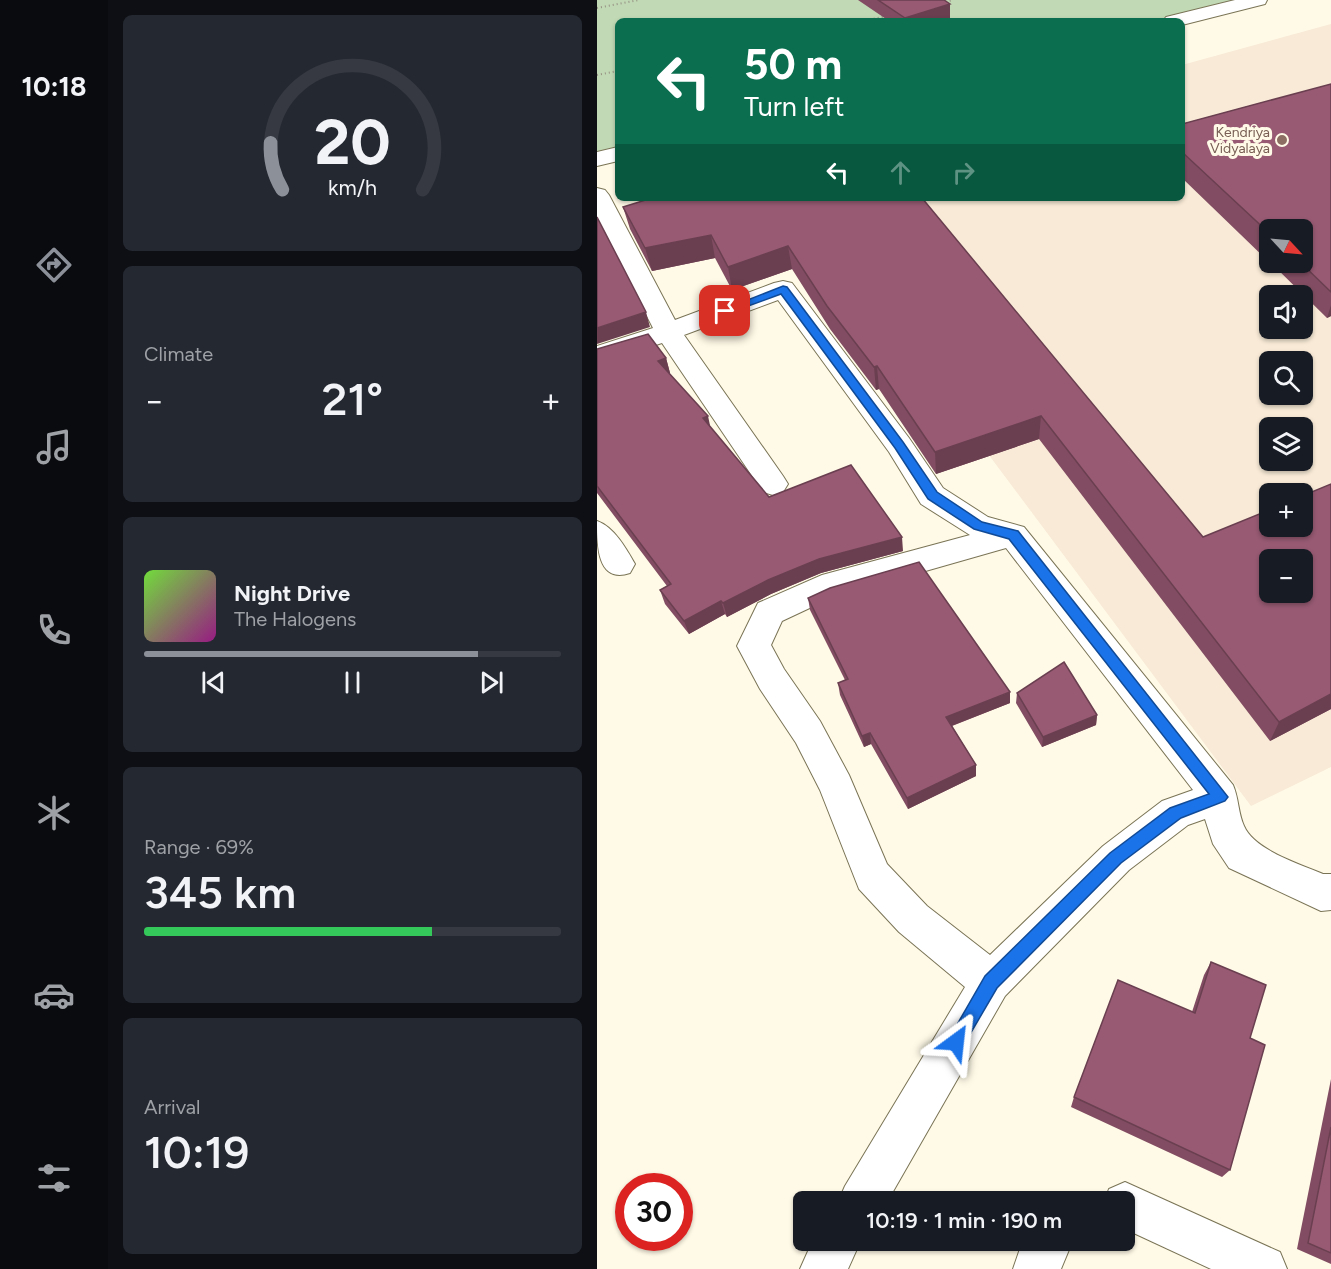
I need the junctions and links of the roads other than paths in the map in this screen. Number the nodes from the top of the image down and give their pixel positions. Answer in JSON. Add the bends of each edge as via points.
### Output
{"nodes":[{"id":1,"x":1258,"y":0,"type":"edge"},
{"id":2,"x":1185,"y":18,"type":"edge"},
{"id":3,"x":615,"y":155,"type":"edge"},
{"id":4,"x":597,"y":159,"type":"edge"},
{"id":5,"x":597,"y":195,"type":"edge"},
{"id":6,"x":668,"y":332,"type":"junction"},
{"id":7,"x":597,"y":355,"type":"edge"},
{"id":8,"x":773,"y":484,"type":"dead end"},
{"id":9,"x":597,"y":533,"type":"edge"},
{"id":10,"x":1013,"y":535,"type":"junction"},
{"id":11,"x":619,"y":564,"type":"dead end"},
{"id":12,"x":1220,"y":797,"type":"junction"},
{"id":13,"x":1331,"y":892,"type":"edge"},
{"id":14,"x":991,"y":982,"type":"junction"},
{"id":15,"x":868,"y":1191,"type":"edge"},
{"id":16,"x":1135,"y":1210,"type":"edge"},
{"id":17,"x":833,"y":1251,"type":"edge"},
{"id":18,"x":1042,"y":1251,"type":"edge"},
{"id":19,"x":824,"y":1269,"type":"edge"},
{"id":20,"x":1037,"y":1269,"type":"edge"},
{"id":21,"x":1263,"y":1269,"type":"edge"}],
"edges":[{"from":1,"to":2,"type":"street"},
{"from":3,"to":4,"type":"street"},
{"from":5,"to":6,"type":"street"},
{"from":6,"to":7,"type":"street"},
{"from":6,"to":8,"type":"street"},
{"from":6,"to":10,"type":"street","via":[[783,290],[899,445],[932,496],[978,526]]},
{"from":9,"to":11,"type":"street"},
{"from":10,"to":12,"type":"street"},
{"from":10,"to":14,"type":"street","via":[[822,588],[769,612],[754,646],[813,741],[873,876],[913,919]]},
{"from":12,"to":13,"type":"street","via":[[1226,832],[1242,856],[1321,893]]},
{"from":12,"to":14,"type":"street","via":[[1176,813],[1116,858]]},
{"from":14,"to":15,"type":"street"},
{"from":16,"to":21,"type":"street"},
{"from":17,"to":19,"type":"street"},
{"from":18,"to":20,"type":"street"}]}
